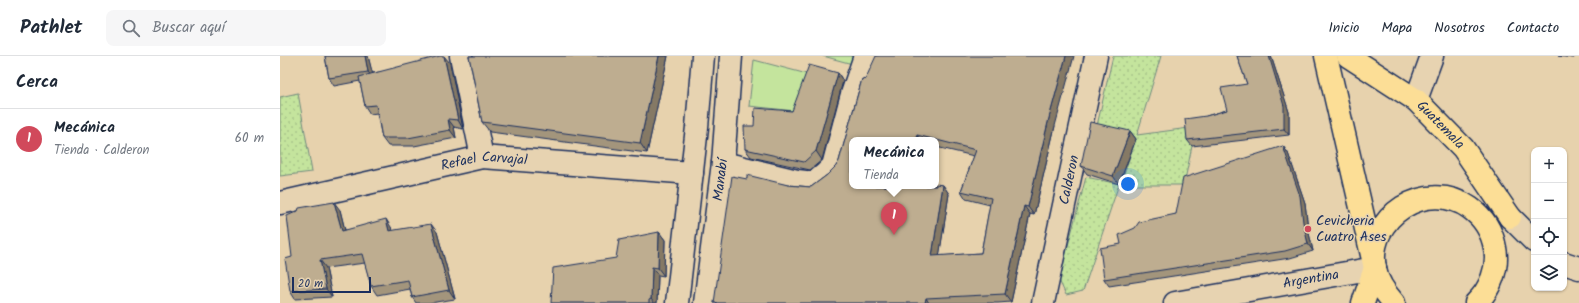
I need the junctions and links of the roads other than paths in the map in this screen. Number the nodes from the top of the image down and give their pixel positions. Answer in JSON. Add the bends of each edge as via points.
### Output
{"nodes":[{"id":1,"x":461,"y":56,"type":"edge"},
{"id":2,"x":703,"y":56,"type":"edge"},
{"id":3,"x":731,"y":56,"type":"edge"},
{"id":4,"x":865,"y":56,"type":"edge"},
{"id":5,"x":1096,"y":56,"type":"edge"},
{"id":6,"x":1326,"y":56,"type":"edge"},
{"id":7,"x":1348,"y":56,"type":"edge"},
{"id":8,"x":1432,"y":56,"type":"edge"},
{"id":9,"x":1416,"y":100,"type":"junction"},
{"id":10,"x":482,"y":157,"type":"junction"},
{"id":11,"x":723,"y":164,"type":"junction"},
{"id":12,"x":692,"y":173,"type":"junction"},
{"id":13,"x":280,"y":203,"type":"edge"},
{"id":14,"x":1510,"y":217,"type":"joint"},
{"id":15,"x":1531,"y":238,"type":"edge"},
{"id":16,"x":1567,"y":265,"type":"edge"},
{"id":17,"x":1374,"y":268,"type":"junction"},
{"id":18,"x":1579,"y":268,"type":"edge"},
{"id":19,"x":677,"y":303,"type":"edge"},
{"id":20,"x":705,"y":303,"type":"edge"},
{"id":21,"x":1042,"y":303,"type":"edge"},
{"id":22,"x":1176,"y":303,"type":"edge"},
{"id":23,"x":1363,"y":303,"type":"edge"},
{"id":24,"x":1394,"y":303,"type":"edge"},
{"id":25,"x":1476,"y":303,"type":"edge"}],
"edges":[{"from":1,"to":10,"type":"street"},
{"from":2,"to":12,"type":"street","name":"Manabí"},
{"from":3,"to":11,"type":"street","name":"Manabí"},
{"from":4,"to":11,"type":"street","via":[[833,166],[814,183]]},
{"from":5,"to":21,"type":"street","name":"Calderon"},
{"from":6,"to":17,"type":"main road"},
{"from":7,"to":9,"type":"main road","name":"Guatemala"},
{"from":8,"to":9,"type":"street"},
{"from":9,"to":14,"type":"main road","name":"Guatemala","via":[[1462,148]]},
{"from":10,"to":12,"type":"street","name":"Refael Carvajal"},
{"from":10,"to":13,"type":"street","name":"Refael Carvajal"},
{"from":11,"to":20,"type":"street","name":"Manabí"},
{"from":12,"to":19,"type":"street","name":"Manabí"},
{"from":14,"to":15,"type":"street"},
{"from":16,"to":18,"type":"street"},
{"from":17,"to":22,"type":"street","name":"Argentina"},
{"from":17,"to":23,"type":"main road"},
{"from":17,"to":24,"type":"main road","via":[[1378,281]]},
{"from":17,"to":25,"type":"main road","via":[[1376,241],[1390,217],[1400,208],[1412,201],[1426,198],[1453,199],[1476,213],[1486,224],[1493,238],[1496,253],[1495,269],[1490,284]]}]}
